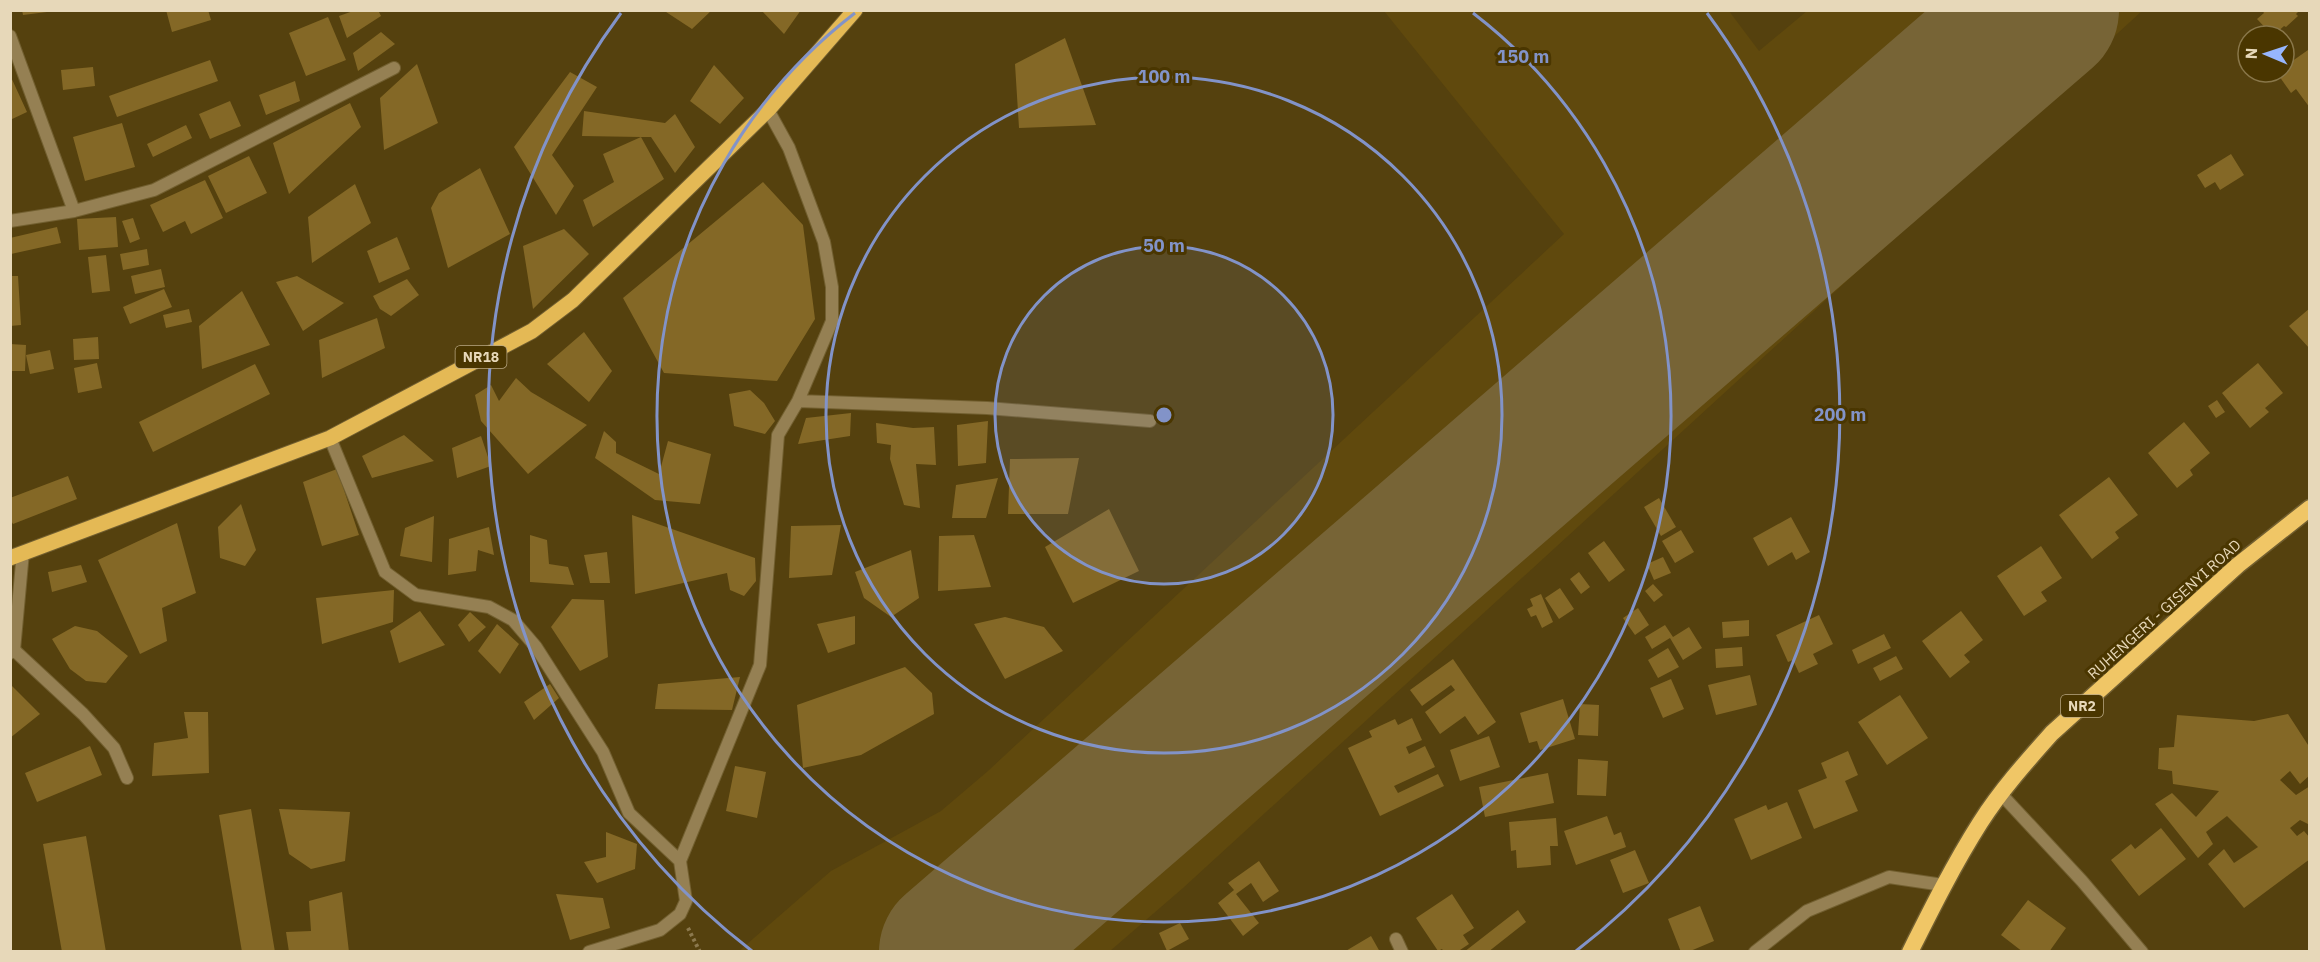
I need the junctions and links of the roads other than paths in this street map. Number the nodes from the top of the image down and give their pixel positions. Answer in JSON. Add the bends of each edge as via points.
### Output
{"nodes":[{"id":1,"x":855,"y":10,"type":"edge"},
{"id":2,"x":10,"y":36,"type":"edge"},
{"id":3,"x":394,"y":68,"type":"dead end"},
{"id":4,"x":768,"y":110,"type":"junction"},
{"id":5,"x":74,"y":212,"type":"junction"},
{"id":6,"x":10,"y":220,"type":"edge"},
{"id":7,"x":798,"y":401,"type":"junction"},
{"id":8,"x":1150,"y":421,"type":"dead end"},
{"id":9,"x":330,"y":438,"type":"junction"},
{"id":10,"x":2310,"y":508,"type":"edge"},
{"id":11,"x":17,"y":555,"type":"edge"},
{"id":12,"x":12,"y":651,"type":"edge"},
{"id":13,"x":128,"y":778,"type":"dead end"},
{"id":14,"x":2001,"y":794,"type":"junction"},
{"id":15,"x":680,"y":861,"type":"junction"},
{"id":16,"x":1943,"y":885,"type":"junction"},
{"id":17,"x":1396,"y":939,"type":"dead end"},
{"id":18,"x":589,"y":951,"type":"edge"},
{"id":19,"x":1402,"y":951,"type":"edge"},
{"id":20,"x":1755,"y":951,"type":"edge"},
{"id":21,"x":1910,"y":951,"type":"edge"},
{"id":22,"x":2142,"y":951,"type":"edge"}],
"edges":[{"from":1,"to":4,"type":"main road","number":"NR18"},
{"from":2,"to":5,"type":"street"},
{"from":3,"to":5,"type":"street","via":[[154,190]]},
{"from":4,"to":7,"type":"street","via":[[789,148],[824,242],[832,287],[832,321]]},
{"from":4,"to":9,"type":"main road","number":"NR18","via":[[573,300],[540,324]]},
{"from":5,"to":6,"type":"street"},
{"from":7,"to":8,"type":"street","via":[[987,408]]},
{"from":7,"to":15,"type":"street","via":[[778,435],[760,665]]},
{"from":9,"to":11,"type":"main road","number":"NR18"},
{"from":9,"to":15,"type":"street","via":[[385,572],[416,595],[489,607],[513,620],[536,647],[603,752],[629,813]]},
{"from":10,"to":14,"type":"highway","name":"RUHENGERI - GISENYI ROAD","number":"NR2","via":[[2238,565],[2052,733]]},
{"from":11,"to":12,"type":"street"},
{"from":12,"to":13,"type":"street","via":[[83,714],[114,748]]},
{"from":14,"to":16,"type":"highway","name":"RUHENGERI - GISENYI ROAD","number":"NR2"},
{"from":14,"to":22,"type":"street"},
{"from":15,"to":18,"type":"street","via":[[686,901],[680,914],[660,930]]},
{"from":16,"to":20,"type":"street","via":[[1889,877],[1807,911]]},
{"from":16,"to":21,"type":"highway","name":"RUHENGERI - GISENYI ROAD","number":"NR2"},
{"from":17,"to":19,"type":"street"}]}
